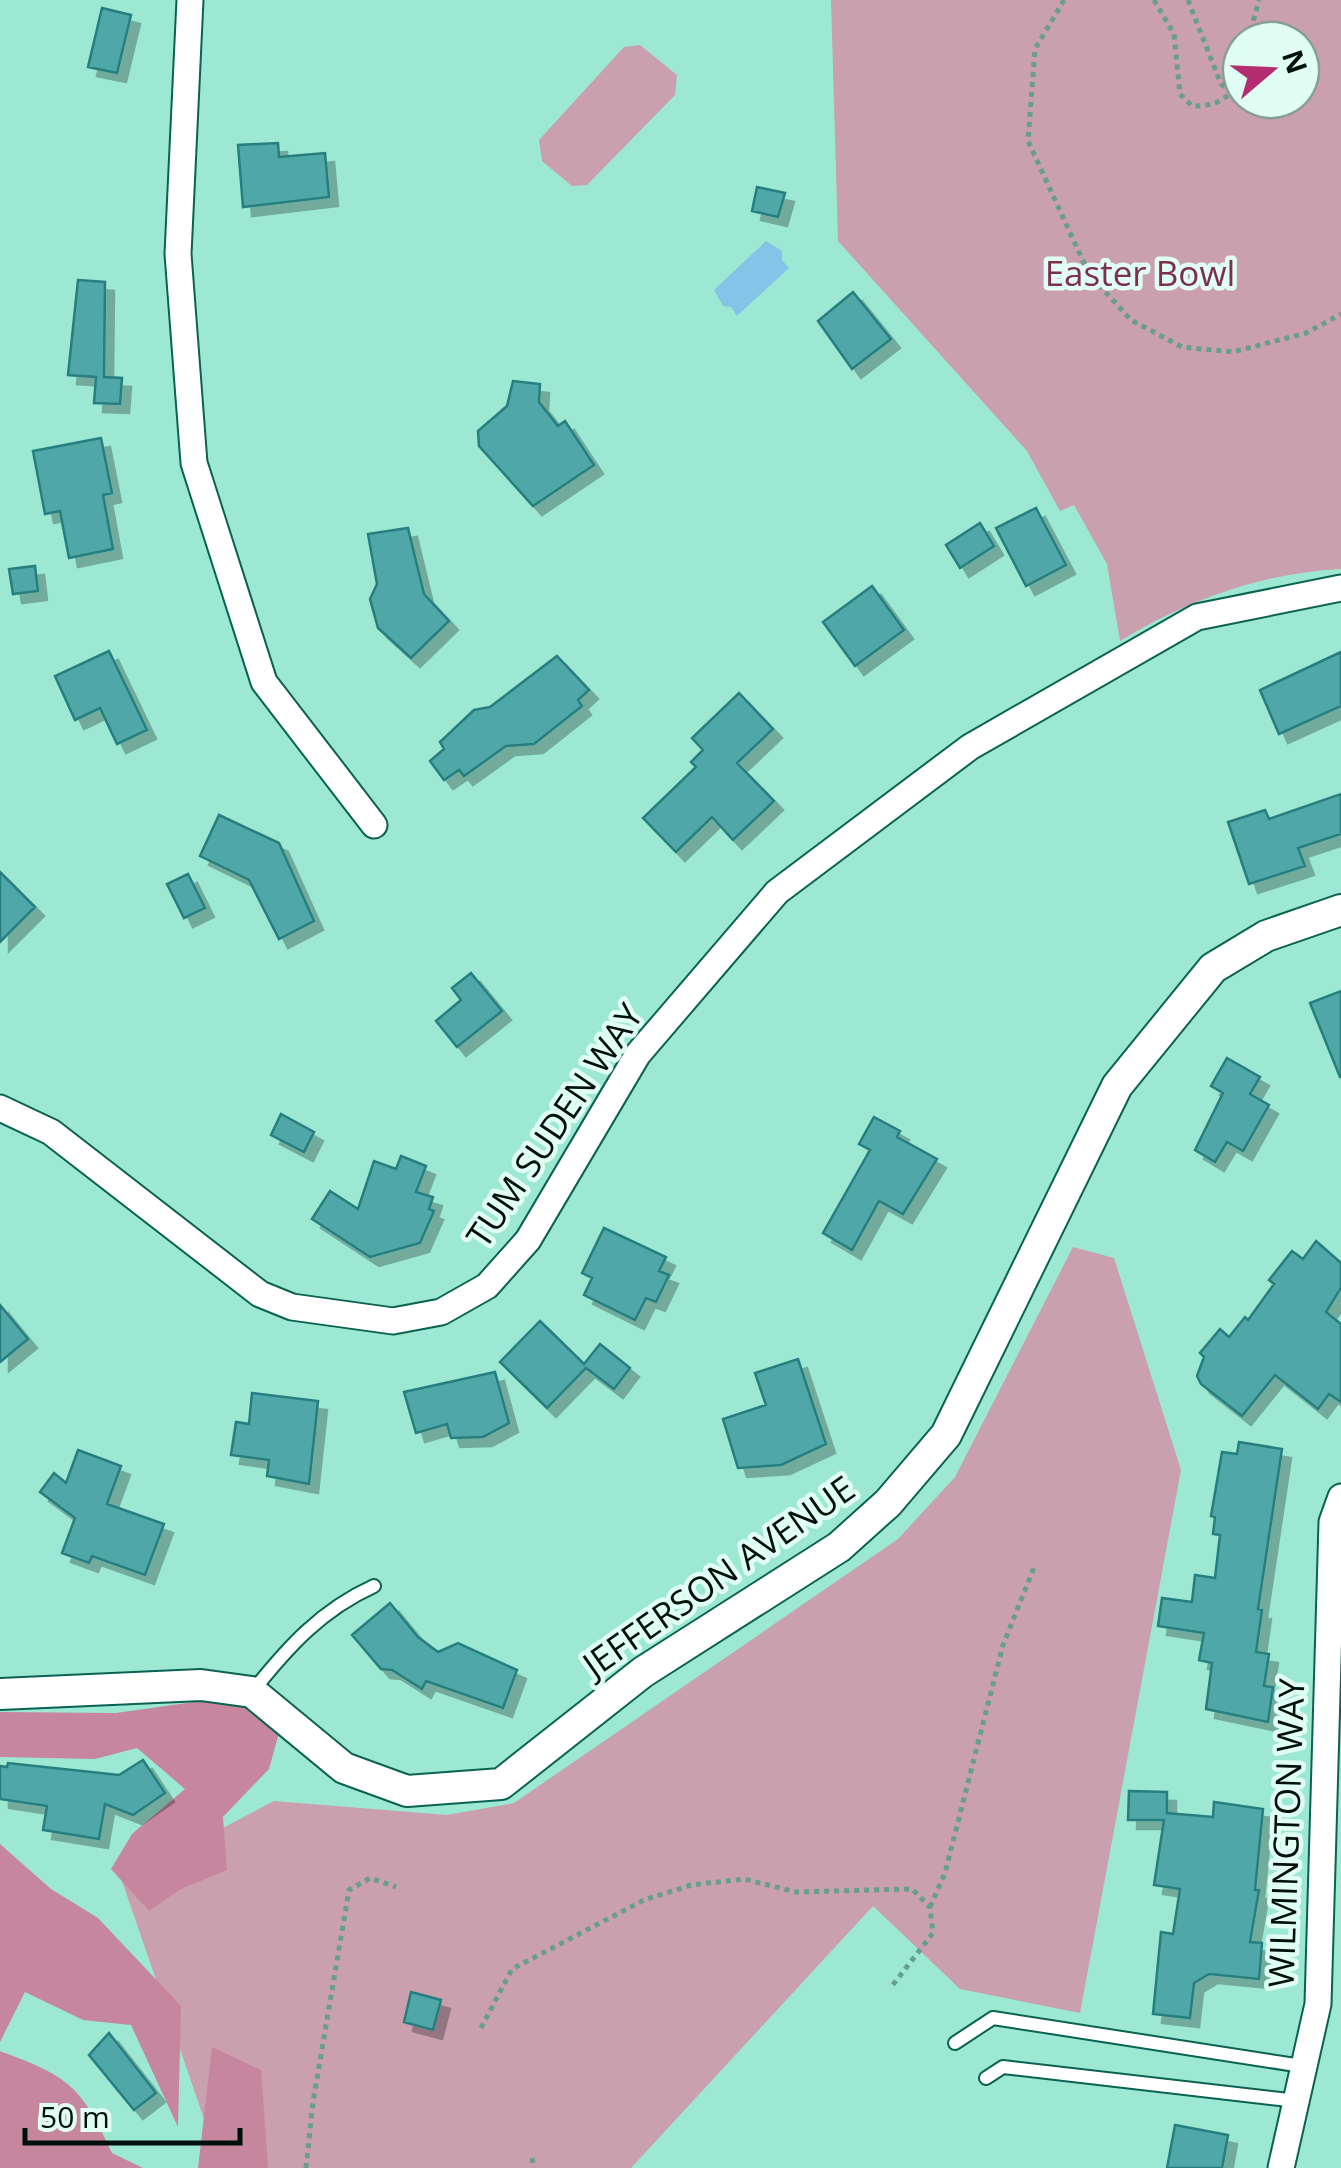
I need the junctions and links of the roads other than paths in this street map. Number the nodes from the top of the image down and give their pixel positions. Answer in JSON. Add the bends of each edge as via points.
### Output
{"nodes":[{"id":1,"x":190,"y":0,"type":"edge"},
{"id":2,"x":1341,"y":588,"type":"edge"},
{"id":3,"x":374,"y":825,"type":"dead end"},
{"id":4,"x":1341,"y":910,"type":"edge"},
{"id":5,"x":0,"y":1108,"type":"edge"},
{"id":6,"x":1341,"y":1497,"type":"edge"},
{"id":7,"x":374,"y":1586,"type":"dead end"},
{"id":8,"x":252,"y":1692,"type":"junction"},
{"id":9,"x":0,"y":1694,"type":"edge"},
{"id":10,"x":955,"y":2043,"type":"dead end"},
{"id":11,"x":1302,"y":2066,"type":"junction"},
{"id":12,"x":986,"y":2078,"type":"dead end"},
{"id":13,"x":1297,"y":2101,"type":"junction"},
{"id":14,"x":1281,"y":2168,"type":"edge"}],
"edges":[{"from":1,"to":3,"type":"street","via":[[178,254],[194,463],[264,682]]},
{"from":2,"to":5,"type":"street","name":"TUM SUDEN WAY","via":[[1196,617],[970,747],[777,892],[638,1054],[528,1240],[487,1286],[441,1312],[394,1321],[292,1308],[260,1294],[51,1132]]},
{"from":4,"to":8,"type":"street","name":"JEFFERSON AVENUE","via":[[1266,936],[1212,968],[1117,1086],[946,1435],[888,1503],[839,1547],[643,1672],[502,1784],[407,1791],[344,1768]]},
{"from":6,"to":11,"type":"street","name":"WILMINGTON WAY","via":[[1332,1522],[1318,2004]]},
{"from":7,"to":8,"type":"lane","via":[[342,1600],[292,1642]]},
{"from":8,"to":9,"type":"street","via":[[202,1685]]},
{"from":10,"to":11,"type":"lane","via":[[993,2018]]},
{"from":11,"to":13,"type":"street","name":"WILMINGTON WAY"},
{"from":12,"to":13,"type":"lane","via":[[1003,2066]]},
{"from":13,"to":14,"type":"street","name":"WILMINGTON WAY"}]}
